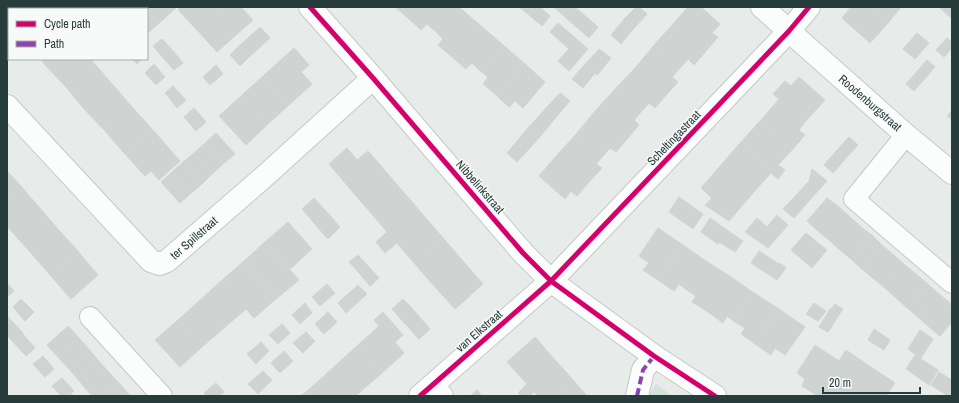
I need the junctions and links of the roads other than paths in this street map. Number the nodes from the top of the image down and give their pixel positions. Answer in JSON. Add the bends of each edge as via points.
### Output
{"nodes":[{"id":1,"x":310,"y":7,"type":"edge"},
{"id":2,"x":762,"y":7,"type":"edge"},
{"id":3,"x":809,"y":7,"type":"edge"},
{"id":4,"x":789,"y":32,"type":"junction"},
{"id":5,"x":373,"y":78,"type":"junction"},
{"id":6,"x":7,"y":106,"type":"edge"},
{"id":7,"x":906,"y":135,"type":"junction"},
{"id":8,"x":952,"y":173,"type":"edge"},
{"id":9,"x":551,"y":281,"type":"junction"},
{"id":10,"x":952,"y":283,"type":"edge"},
{"id":11,"x":90,"y":318,"type":"dead end"},
{"id":12,"x":654,"y":356,"type":"junction"},
{"id":13,"x":432,"y":392,"type":"edge"},
{"id":14,"x":162,"y":396,"type":"edge"},
{"id":15,"x":637,"y":396,"type":"edge"},
{"id":16,"x":715,"y":396,"type":"edge"}],
"edges":[{"from":1,"to":5,"type":"street","name":"Nibbelinkstraat"},
{"from":2,"to":4,"type":"street","name":"Roodenburgstraat"},
{"from":3,"to":4,"type":"street","name":"Scheltingastraat"},
{"from":4,"to":7,"type":"street","name":"Roodenburgstraat"},
{"from":4,"to":9,"type":"street","name":"Scheltingastraat"},
{"from":5,"to":6,"type":"street","name":"ter Spillstraat","via":[[268,174],[173,256],[160,264],[151,261]]},
{"from":5,"to":9,"type":"street","name":"Nibbelinkstraat","via":[[523,253]]},
{"from":7,"to":8,"type":"street","name":"Roodenburgstraat"},
{"from":7,"to":10,"type":"lane","via":[[854,199]]},
{"from":9,"to":12,"type":"street","name":"Nibbelinkstraat"},
{"from":9,"to":13,"type":"street","name":"van Elkstraat"},
{"from":11,"to":14,"type":"lane"},
{"from":12,"to":15,"type":"street","via":[[643,370]]},
{"from":12,"to":16,"type":"street","name":"Nibbelinkstraat"}]}
